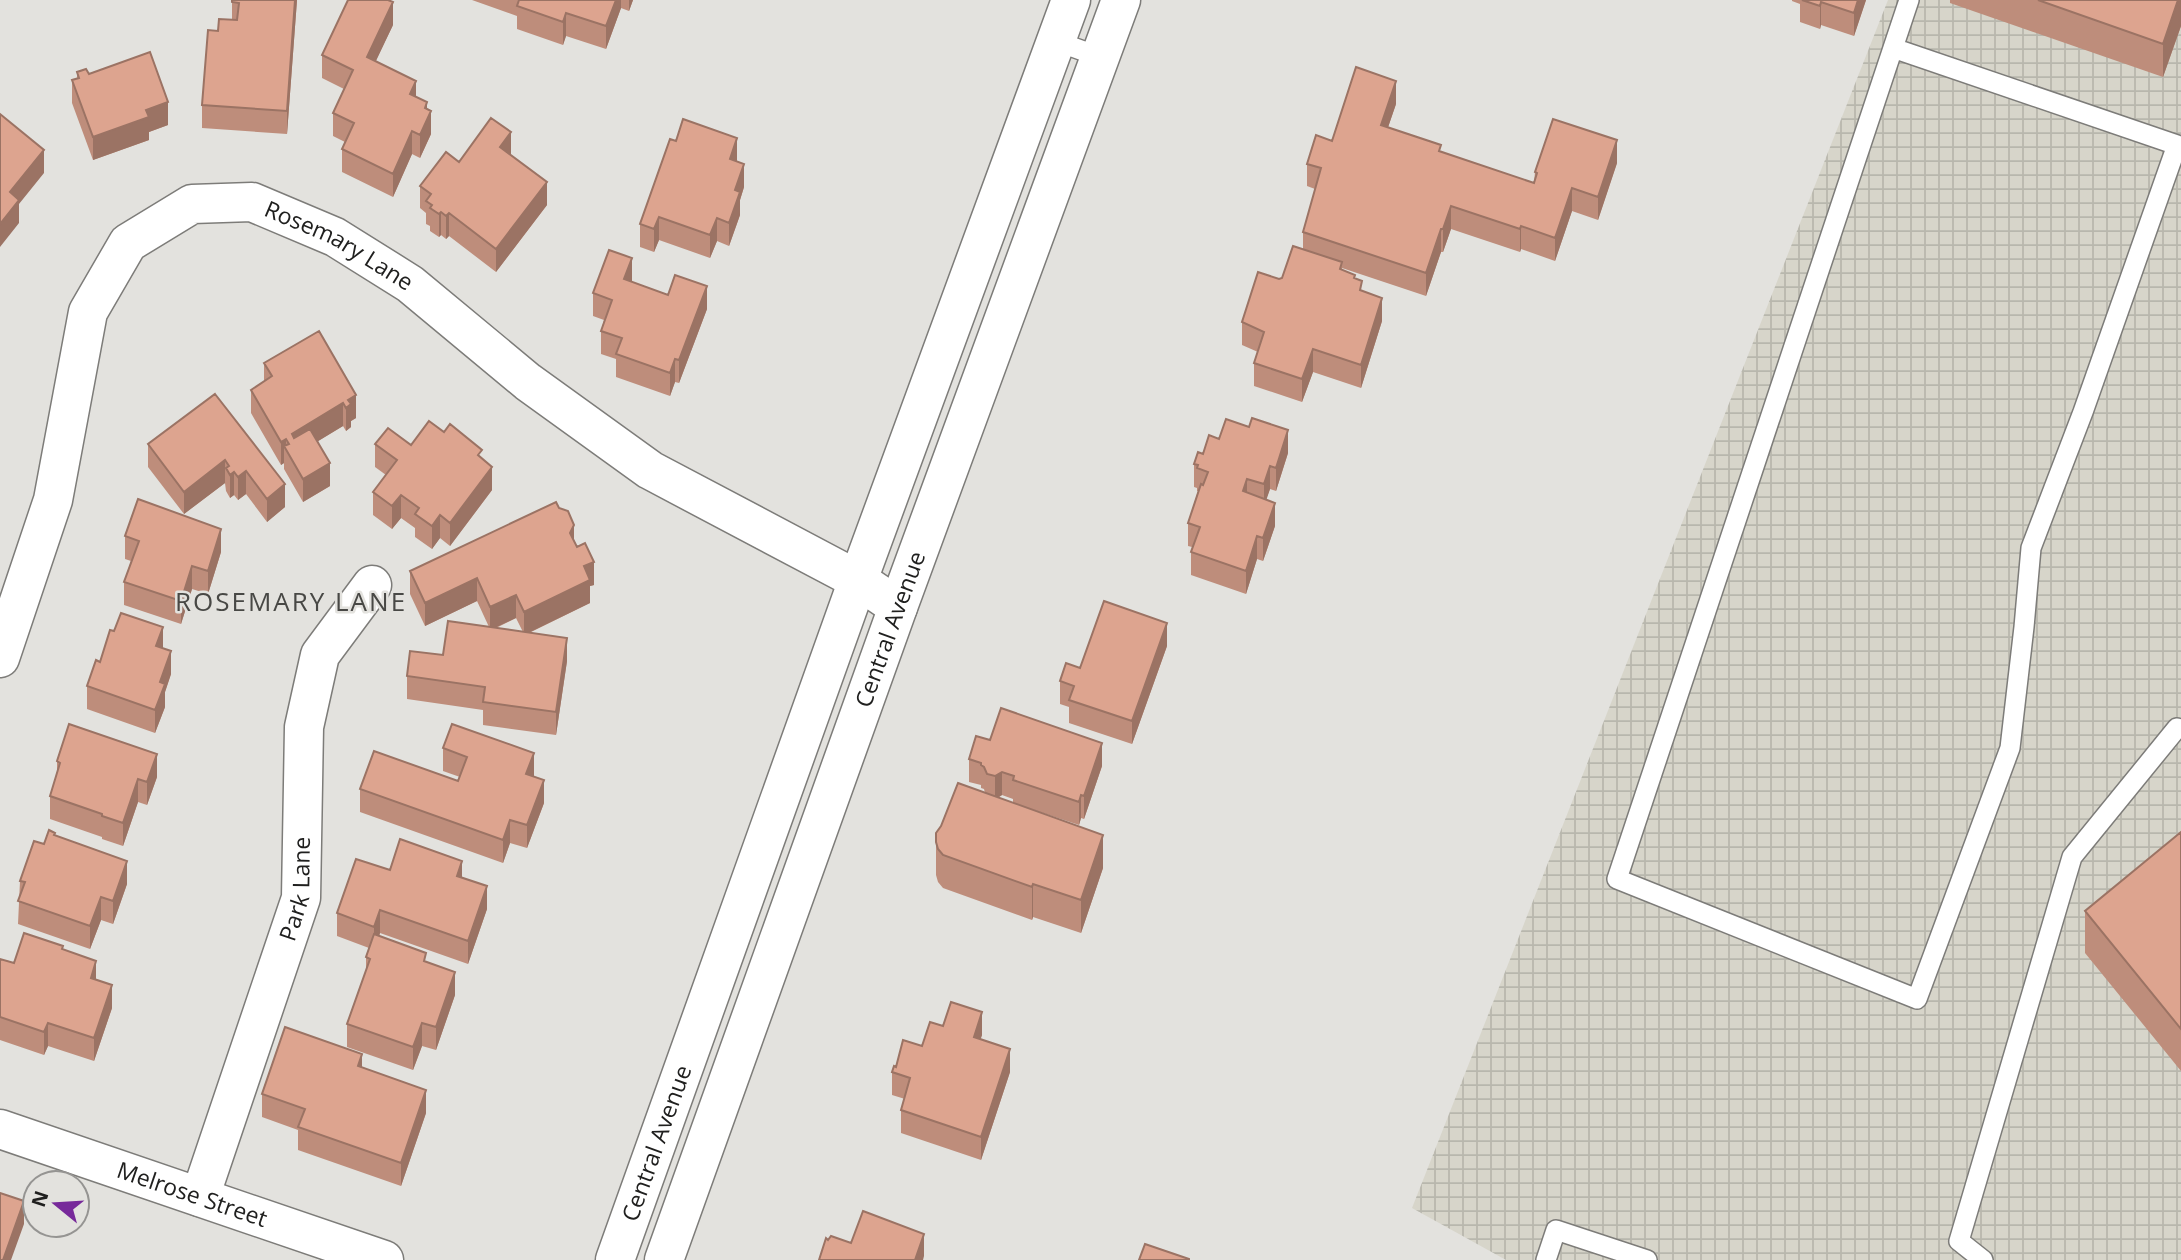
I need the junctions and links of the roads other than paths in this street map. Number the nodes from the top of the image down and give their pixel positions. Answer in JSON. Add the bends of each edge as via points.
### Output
{"nodes":[{"id":1,"x":1071,"y":0,"type":"edge"},
{"id":2,"x":1121,"y":0,"type":"edge"},
{"id":3,"x":1909,"y":0,"type":"edge"},
{"id":4,"x":1056,"y":41,"type":"junction"},
{"id":5,"x":1893,"y":48,"type":"junction"},
{"id":6,"x":1100,"y":57,"type":"junction"},
{"id":7,"x":858,"y":580,"type":"junction"},
{"id":8,"x":372,"y":585,"type":"dead end"},
{"id":9,"x":898,"y":607,"type":"junction"},
{"id":10,"x":0,"y":657,"type":"edge"},
{"id":11,"x":2177,"y":728,"type":"dead end"},
{"id":12,"x":0,"y":1129,"type":"edge"},
{"id":13,"x":200,"y":1197,"type":"junction"},
{"id":14,"x":384,"y":1260,"type":"edge"},
{"id":15,"x":615,"y":1260,"type":"edge"},
{"id":16,"x":664,"y":1260,"type":"edge"},
{"id":17,"x":1546,"y":1260,"type":"edge"},
{"id":18,"x":1647,"y":1260,"type":"edge"},
{"id":19,"x":1983,"y":1260,"type":"edge"}],
"edges":[{"from":1,"to":4,"type":"main road","name":"Central Avenue"},
{"from":2,"to":6,"type":"main road","name":"Central Avenue"},
{"from":3,"to":5,"type":"lane"},
{"from":4,"to":6,"type":"lane"},
{"from":4,"to":7,"type":"main road","name":"Central Avenue"},
{"from":5,"to":5,"type":"lane","via":[[1617,878],[1917,999],[2010,748],[2031,548],[2176,145]]},
{"from":6,"to":9,"type":"main road","name":"Central Avenue"},
{"from":7,"to":9,"type":"main road","name":"Rosemary Lane"},
{"from":7,"to":10,"type":"main road","name":"Rosemary Lane","via":[[650,470],[528,382],[411,284],[335,237],[252,202],[192,204],[128,243],[88,313],[53,500]]},
{"from":7,"to":15,"type":"main road","name":"Central Avenue"},
{"from":8,"to":13,"type":"main road","name":"Park Lane","via":[[320,655],[304,727],[301,898]]},
{"from":9,"to":16,"type":"main road","name":"Central Avenue"},
{"from":11,"to":19,"type":"lane","via":[[2072,856],[1959,1241]]},
{"from":12,"to":13,"type":"main road","name":"Melrose Street"},
{"from":13,"to":14,"type":"main road","name":"Melrose Street"},
{"from":17,"to":18,"type":"lane","via":[[1556,1230]]}]}
